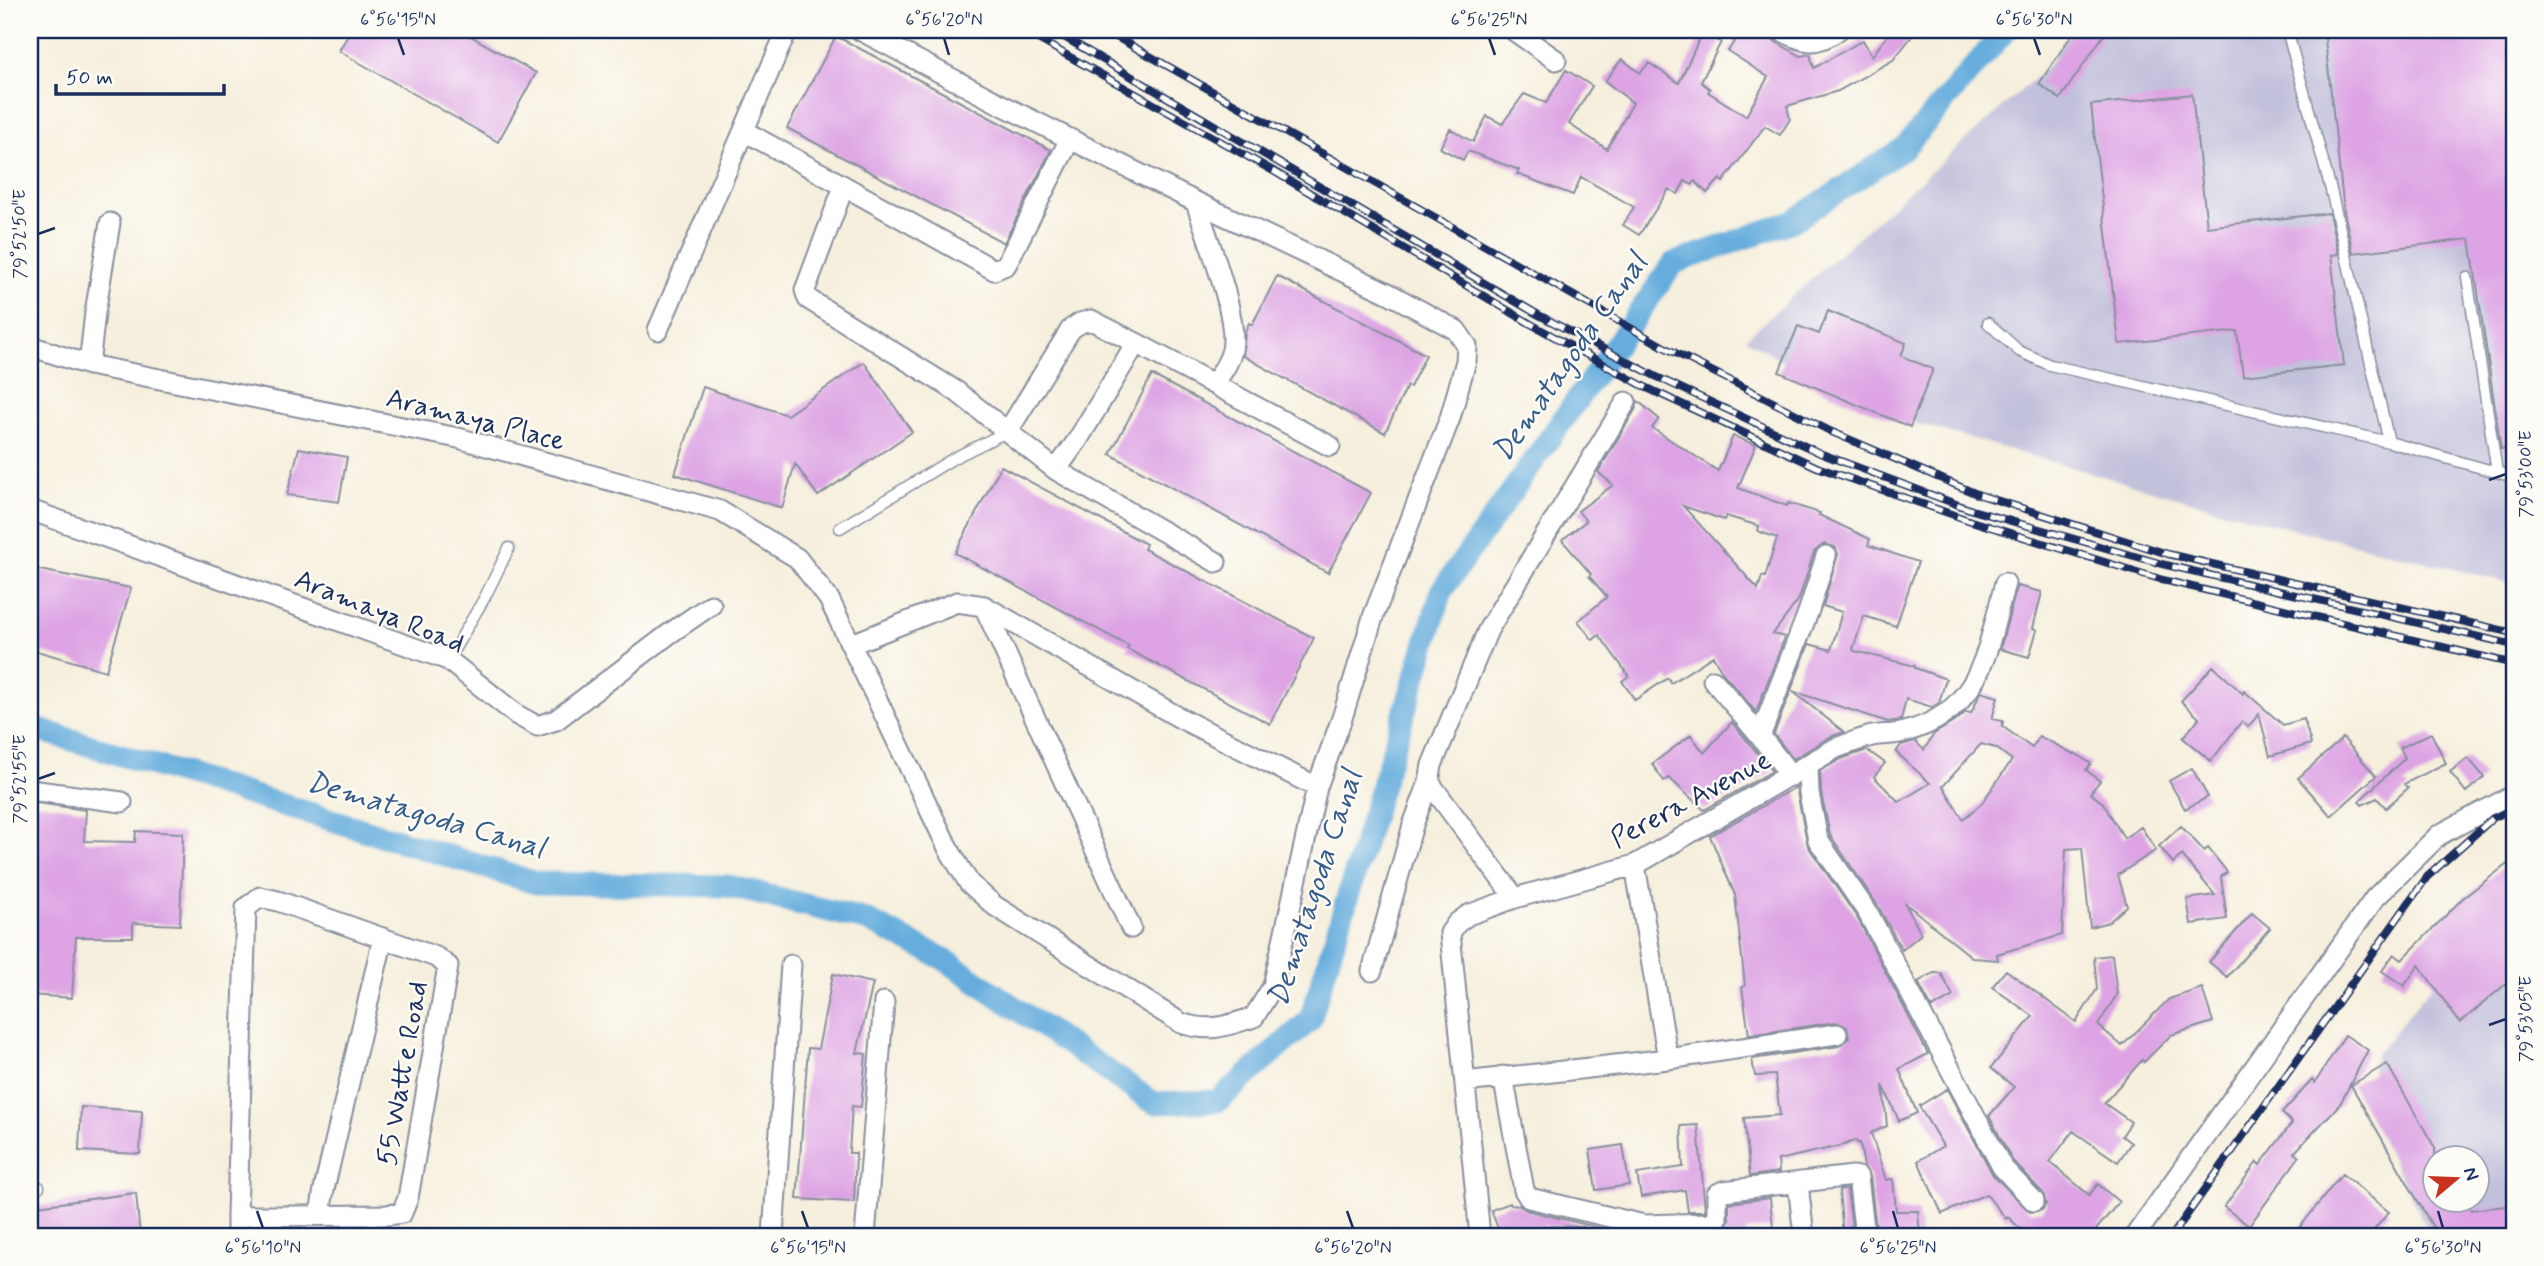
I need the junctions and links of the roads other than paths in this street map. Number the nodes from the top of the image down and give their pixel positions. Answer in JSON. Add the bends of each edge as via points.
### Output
{"nodes":[{"id":1,"x":787,"y":30,"type":"edge"},
{"id":2,"x":860,"y":30,"type":"edge"},
{"id":3,"x":1513,"y":30,"type":"edge"},
{"id":4,"x":1780,"y":30,"type":"edge"},
{"id":5,"x":1839,"y":30,"type":"edge"},
{"id":6,"x":2287,"y":30,"type":"edge"},
{"id":7,"x":1556,"y":60,"type":"dead end"},
{"id":8,"x":744,"y":131,"type":"junction"},
{"id":9,"x":1070,"y":139,"type":"junction"},
{"id":10,"x":844,"y":186,"type":"junction"},
{"id":11,"x":1196,"y":202,"type":"junction"},
{"id":12,"x":110,"y":223,"type":"dead end"},
{"id":13,"x":2467,"y":276,"type":"dead end"},
{"id":14,"x":1988,"y":323,"type":"dead end"},
{"id":15,"x":658,"y":330,"type":"dead end"},
{"id":16,"x":1136,"y":343,"type":"junction"},
{"id":17,"x":30,"y":345,"type":"edge"},
{"id":18,"x":89,"y":365,"type":"junction"},
{"id":19,"x":1214,"y":384,"type":"junction"},
{"id":20,"x":1626,"y":402,"type":"dead end"},
{"id":21,"x":1008,"y":431,"type":"junction"},
{"id":22,"x":2389,"y":442,"type":"junction"},
{"id":23,"x":1330,"y":446,"type":"dead end"},
{"id":24,"x":1056,"y":470,"type":"junction"},
{"id":25,"x":2497,"y":472,"type":"junction"},
{"id":26,"x":2514,"y":477,"type":"edge"},
{"id":27,"x":30,"y":510,"type":"edge"},
{"id":28,"x":839,"y":528,"type":"dead end"},
{"id":29,"x":509,"y":548,"type":"dead end"},
{"id":30,"x":1826,"y":556,"type":"dead end"},
{"id":31,"x":1216,"y":562,"type":"dead end"},
{"id":32,"x":2005,"y":583,"type":"dead end"},
{"id":33,"x":711,"y":606,"type":"dead end"},
{"id":34,"x":984,"y":607,"type":"junction"},
{"id":35,"x":852,"y":644,"type":"junction"},
{"id":36,"x":448,"y":660,"type":"junction"},
{"id":37,"x":1713,"y":680,"type":"dead end"},
{"id":38,"x":1761,"y":734,"type":"junction"},
{"id":39,"x":1808,"y":766,"type":"junction"},
{"id":40,"x":1791,"y":776,"type":"junction"},
{"id":41,"x":1429,"y":782,"type":"junction"},
{"id":42,"x":1317,"y":787,"type":"junction"},
{"id":43,"x":30,"y":790,"type":"edge"},
{"id":44,"x":2514,"y":795,"type":"edge"},
{"id":45,"x":122,"y":802,"type":"dead end"},
{"id":46,"x":1635,"y":865,"type":"junction"},
{"id":47,"x":1515,"y":898,"type":"junction"},
{"id":48,"x":1131,"y":928,"type":"dead end"},
{"id":49,"x":383,"y":938,"type":"junction"},
{"id":50,"x":792,"y":965,"type":"dead end"},
{"id":51,"x":1372,"y":971,"type":"dead end"},
{"id":52,"x":884,"y":1002,"type":"dead end"},
{"id":53,"x":1836,"y":1034,"type":"dead end"},
{"id":54,"x":1668,"y":1059,"type":"junction"},
{"id":55,"x":1503,"y":1076,"type":"junction"},
{"id":56,"x":1465,"y":1082,"type":"junction"},
{"id":57,"x":1798,"y":1184,"type":"junction"},
{"id":58,"x":2034,"y":1201,"type":"dead end"},
{"id":59,"x":320,"y":1215,"type":"junction"},
{"id":60,"x":237,"y":1216,"type":"junction"},
{"id":61,"x":237,"y":1236,"type":"edge"},
{"id":62,"x":773,"y":1236,"type":"edge"},
{"id":63,"x":865,"y":1236,"type":"edge"},
{"id":64,"x":1480,"y":1236,"type":"edge"},
{"id":65,"x":1804,"y":1236,"type":"edge"},
{"id":66,"x":1865,"y":1236,"type":"edge"},
{"id":67,"x":2135,"y":1236,"type":"edge"}],
"edges":[{"from":1,"to":8,"type":"street"},
{"from":2,"to":9,"type":"street"},
{"from":3,"to":7,"type":"street"},
{"from":4,"to":5,"type":"street","via":[[1816,43]]},
{"from":6,"to":22,"type":"lane","via":[[2331,190]]},
{"from":8,"to":10,"type":"street"},
{"from":8,"to":15,"type":"street"},
{"from":9,"to":10,"type":"street","via":[[1006,265],[994,270]]},
{"from":9,"to":11,"type":"street"},
{"from":10,"to":21,"type":"street","via":[[805,290],[808,299],[956,391]]},
{"from":11,"to":19,"type":"street","via":[[1229,302],[1232,349]]},
{"from":11,"to":42,"type":"street","name":"Aramaya Place","via":[[1388,293],[1455,330],[1467,346],[1450,418],[1373,617]]},
{"from":12,"to":18,"type":"street"},
{"from":13,"to":25,"type":"lane"},
{"from":14,"to":22,"type":"lane","via":[[2019,351],[2050,365]]},
{"from":16,"to":19,"type":"street"},
{"from":16,"to":21,"type":"street","via":[[1091,320],[1071,329]]},
{"from":16,"to":24,"type":"street"},
{"from":17,"to":18,"type":"street","name":"Aramaya Place"},
{"from":18,"to":35,"type":"street","name":"Aramaya Place","via":[[458,438],[720,511],[796,558],[829,599]]},
{"from":19,"to":23,"type":"street"},
{"from":20,"to":41,"type":"street","via":[[1488,630]]},
{"from":21,"to":24,"type":"street"},
{"from":21,"to":28,"type":"lane"},
{"from":22,"to":25,"type":"lane"},
{"from":24,"to":31,"type":"street"},
{"from":25,"to":26,"type":"lane"},
{"from":27,"to":36,"type":"street","name":"Aramaya Road"},
{"from":29,"to":36,"type":"lane"},
{"from":30,"to":38,"type":"street"},
{"from":32,"to":39,"type":"street","name":"Perera Avenue","via":[[1983,665],[1949,714],[1905,732],[1836,748]]},
{"from":33,"to":36,"type":"street","name":"Aramaya Road","via":[[556,720],[537,726]]},
{"from":34,"to":35,"type":"street","via":[[957,602]]},
{"from":34,"to":42,"type":"street","via":[[1180,718]]},
{"from":34,"to":48,"type":"street"},
{"from":35,"to":42,"type":"street","name":"Aramaya Place","via":[[969,883],[995,906],[1181,1023],[1200,1029],[1254,1017],[1273,986]]},
{"from":37,"to":38,"type":"street"},
{"from":38,"to":40,"type":"street"},
{"from":39,"to":40,"type":"street","name":"Perera Avenue"},
{"from":39,"to":58,"type":"street","via":[[1818,840],[1868,912],[2002,1167]]},
{"from":40,"to":46,"type":"street","name":"Perera Avenue"},
{"from":41,"to":47,"type":"street"},
{"from":41,"to":51,"type":"street"},
{"from":43,"to":45,"type":"street"},
{"from":44,"to":67,"type":"street","via":[[2439,835],[2375,898]]},
{"from":46,"to":47,"type":"street","name":"Perera Avenue"},
{"from":46,"to":54,"type":"street"},
{"from":47,"to":56,"type":"street","name":"Perera Avenue","via":[[1468,915],[1450,933]]},
{"from":49,"to":59,"type":"street"},
{"from":49,"to":59,"type":"street","name":"55 Watte Road","via":[[448,965],[408,1198],[402,1213]]},
{"from":49,"to":60,"type":"street","name":"55 Watte Road","via":[[260,897],[246,908]]},
{"from":50,"to":62,"type":"street"},
{"from":52,"to":63,"type":"street"},
{"from":53,"to":54,"type":"street"},
{"from":54,"to":55,"type":"street"},
{"from":55,"to":56,"type":"street"},
{"from":55,"to":57,"type":"street","via":[[1529,1198],[1644,1225],[1709,1223],[1717,1220],[1717,1194],[1723,1191]]},
{"from":56,"to":64,"type":"street","name":"Perera Avenue"},
{"from":57,"to":65,"type":"street"},
{"from":57,"to":66,"type":"street","via":[[1858,1177]]},
{"from":59,"to":60,"type":"street","name":"55 Watte Road"},
{"from":60,"to":61,"type":"street","name":"55 Watte Road"}]}
